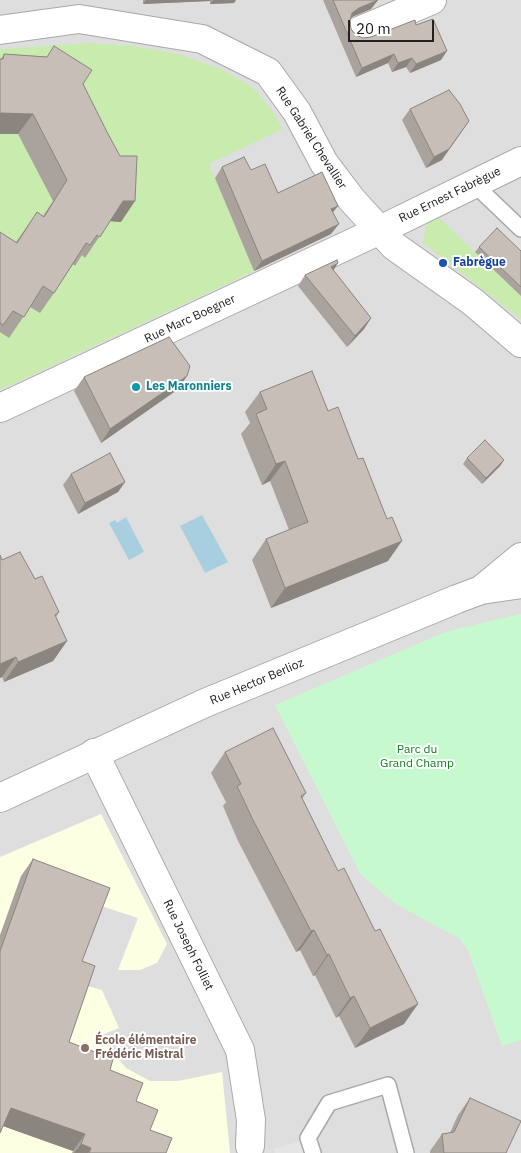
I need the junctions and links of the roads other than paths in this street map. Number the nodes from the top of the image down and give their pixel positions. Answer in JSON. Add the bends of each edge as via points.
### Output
{"nodes":[{"id":1,"x":432,"y":0,"type":"edge"},
{"id":2,"x":0,"y":30,"type":"edge"},
{"id":3,"x":359,"y":31,"type":"dead end"},
{"id":4,"x":521,"y":161,"type":"edge"},
{"id":5,"x":473,"y":183,"type":"junction"},
{"id":6,"x":521,"y":229,"type":"edge"},
{"id":7,"x":380,"y":230,"type":"junction"},
{"id":8,"x":521,"y":343,"type":"edge"},
{"id":9,"x":0,"y":408,"type":"edge"},
{"id":10,"x":521,"y":557,"type":"edge"},
{"id":11,"x":521,"y":584,"type":"edge"},
{"id":12,"x":481,"y":590,"type":"junction"},
{"id":13,"x":94,"y":753,"type":"junction"},
{"id":14,"x":0,"y":798,"type":"edge"},
{"id":15,"x":250,"y":1146,"type":"dead end"},
{"id":16,"x":313,"y":1153,"type":"edge"},
{"id":17,"x":406,"y":1153,"type":"edge"}],
"edges":[{"from":1,"to":3,"type":"street"},
{"from":2,"to":7,"type":"street","name":"Rue Gabriel Chevallier","via":[[89,20],[202,39],[268,72],[297,112],[324,163]]},
{"from":4,"to":5,"type":"street","name":"Rue Ernest Fabrègue"},
{"from":5,"to":6,"type":"lane"},
{"from":5,"to":7,"type":"street","name":"Rue Ernest Fabrègue"},
{"from":7,"to":8,"type":"street","name":"Rue Gabriel Chevallier","via":[[394,246],[473,302]]},
{"from":7,"to":9,"type":"street","name":"Rue Marc Boegner"},
{"from":10,"to":12,"type":"street"},
{"from":11,"to":12,"type":"street","name":"Rue Hector Berlioz"},
{"from":12,"to":13,"type":"street","name":"Rue Hector Berlioz","via":[[255,682]]},
{"from":13,"to":14,"type":"street","name":"Rue Hector Berlioz"},
{"from":13,"to":15,"type":"street","name":"Rue Joseph Folliet","via":[[240,1050],[252,1120]]},
{"from":16,"to":17,"type":"lane","via":[[308,1138],[329,1103],[388,1085]]}]}
